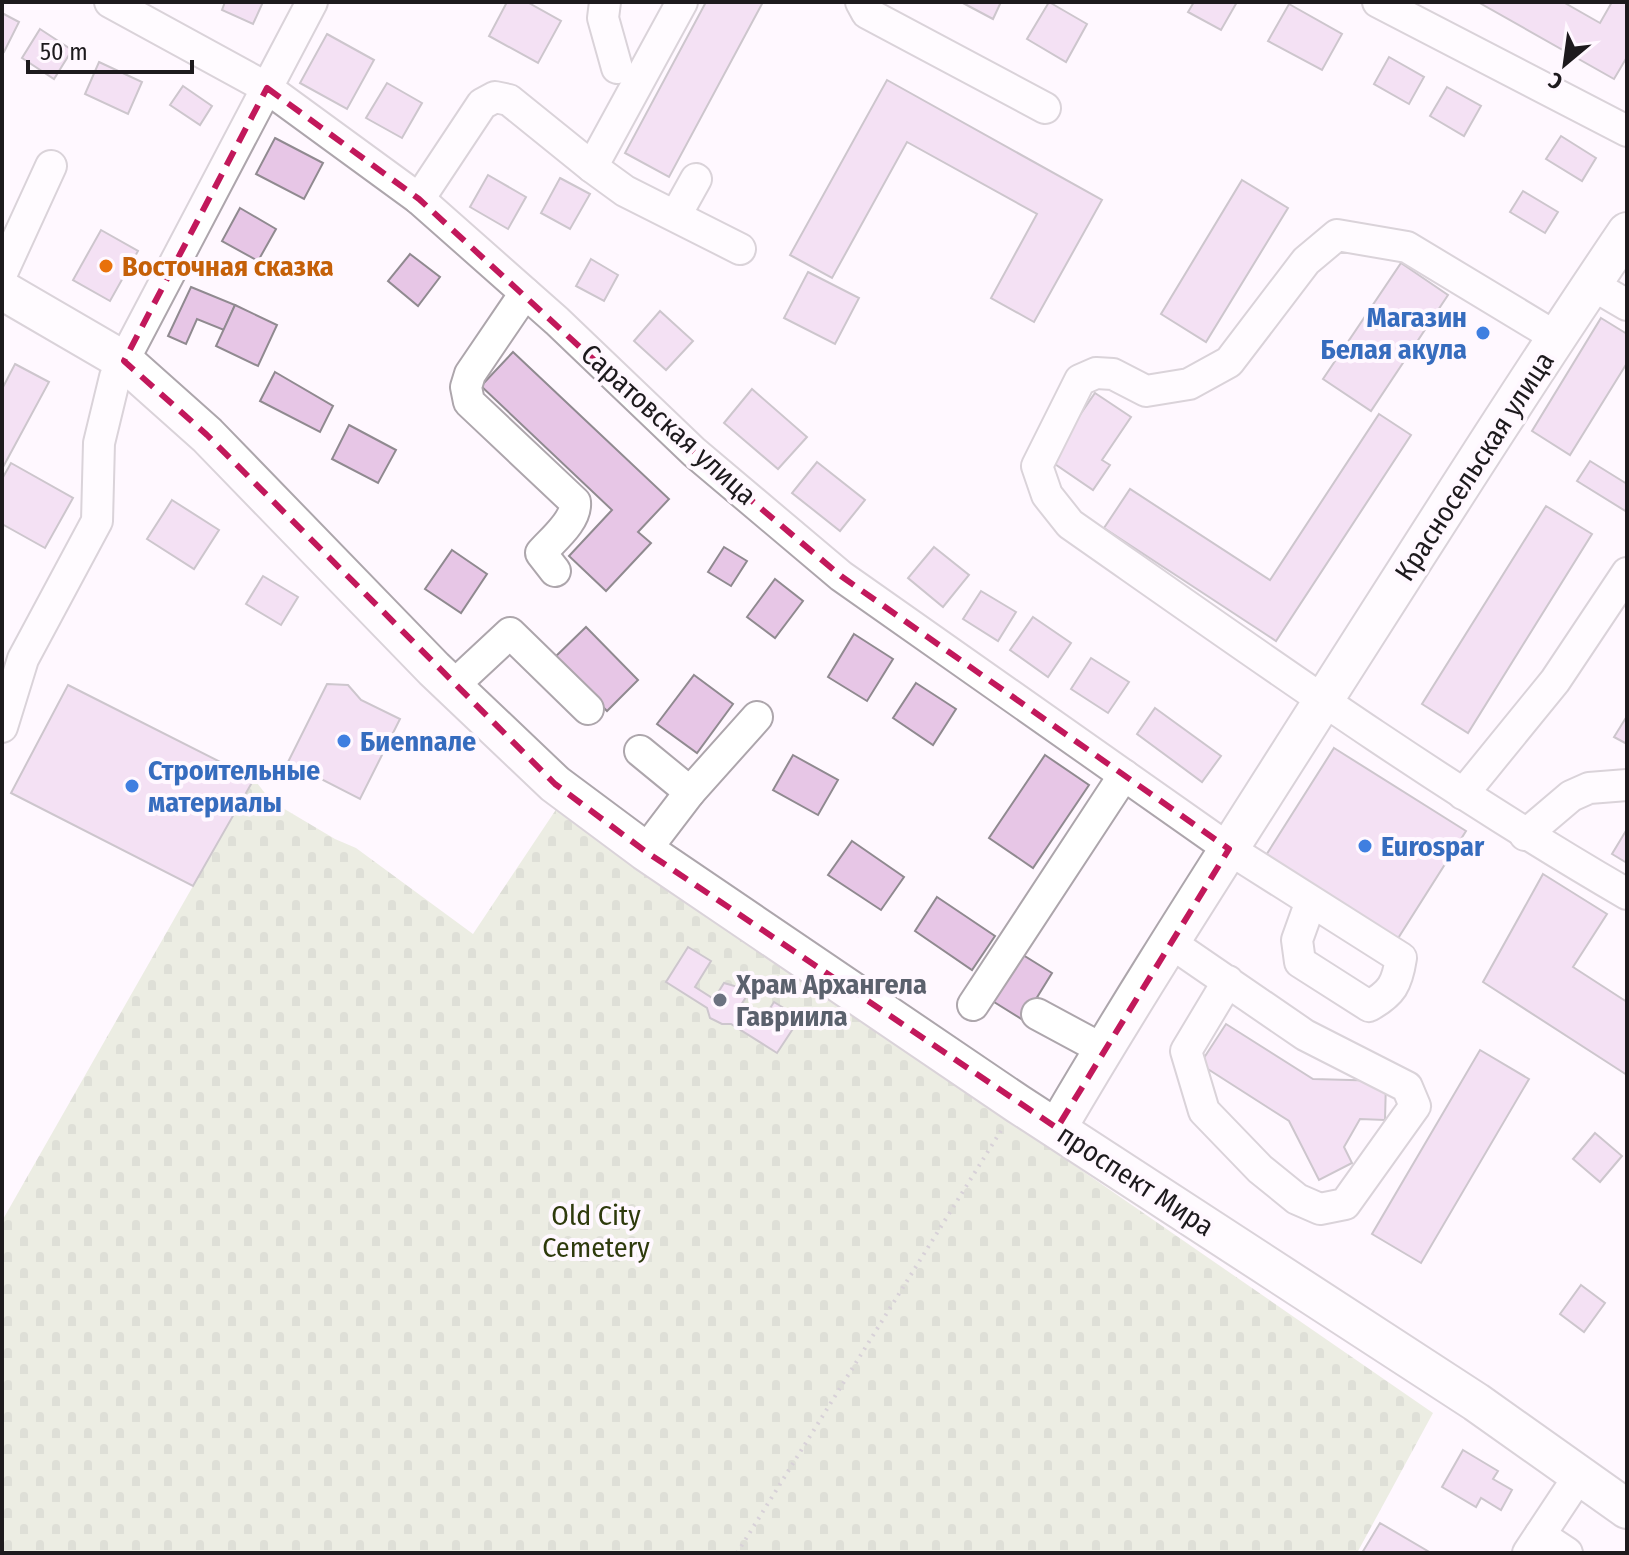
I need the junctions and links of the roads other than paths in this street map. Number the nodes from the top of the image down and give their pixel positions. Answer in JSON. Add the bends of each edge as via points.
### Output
{"nodes":[{"id":1,"x":110,"y":2,"type":"edge"},
{"id":2,"x":312,"y":2,"type":"edge"},
{"id":3,"x":605,"y":2,"type":"edge"},
{"id":4,"x":682,"y":2,"type":"edge"},
{"id":5,"x":861,"y":2,"type":"edge"},
{"id":6,"x":1378,"y":2,"type":"edge"},
{"id":7,"x":617,"y":68,"type":"dead end"},
{"id":8,"x":267,"y":88,"type":"junction"},
{"id":9,"x":1045,"y":108,"type":"dead end"},
{"id":10,"x":1627,"y":131,"type":"edge"},
{"id":11,"x":51,"y":166,"type":"dead end"},
{"id":12,"x":592,"y":167,"type":"junction"},
{"id":13,"x":696,"y":179,"type":"dead end"},
{"id":14,"x":419,"y":199,"type":"junction"},
{"id":15,"x":676,"y":215,"type":"junction"},
{"id":16,"x":1627,"y":232,"type":"edge"},
{"id":17,"x":740,"y":249,"type":"dead end"},
{"id":18,"x":2,"y":273,"type":"edge"},
{"id":19,"x":1591,"y":284,"type":"junction"},
{"id":20,"x":2,"y":290,"type":"edge"},
{"id":21,"x":525,"y":293,"type":"junction"},
{"id":22,"x":1627,"y":305,"type":"edge"},
{"id":23,"x":1556,"y":337,"type":"junction"},
{"id":24,"x":124,"y":361,"type":"junction"},
{"id":25,"x":555,"y":571,"type":"dead end"},
{"id":26,"x":1627,"y":573,"type":"edge"},
{"id":27,"x":452,"y":687,"type":"junction"},
{"id":28,"x":1323,"y":702,"type":"junction"},
{"id":29,"x":588,"y":709,"type":"dead end"},
{"id":30,"x":757,"y":717,"type":"dead end"},
{"id":31,"x":2,"y":727,"type":"edge"},
{"id":32,"x":640,"y":751,"type":"dead end"},
{"id":33,"x":1124,"y":775,"type":"junction"},
{"id":34,"x":1627,"y":785,"type":"edge"},
{"id":35,"x":690,"y":792,"type":"junction"},
{"id":36,"x":1463,"y":794,"type":"junction"},
{"id":37,"x":1525,"y":835,"type":"junction"},
{"id":38,"x":1229,"y":849,"type":"junction"},
{"id":39,"x":645,"y":851,"type":"junction"},
{"id":40,"x":1627,"y":894,"type":"edge"},
{"id":41,"x":1311,"y":901,"type":"dead end"},
{"id":42,"x":1171,"y":943,"type":"junction"},
{"id":43,"x":1228,"y":981,"type":"junction"},
{"id":44,"x":973,"y":1005,"type":"dead end"},
{"id":45,"x":1037,"y":1014,"type":"dead end"},
{"id":46,"x":1102,"y":1049,"type":"junction"},
{"id":47,"x":1057,"y":1128,"type":"junction"},
{"id":48,"x":1579,"y":1476,"type":"junction"},
{"id":49,"x":1627,"y":1509,"type":"edge"},
{"id":50,"x":1534,"y":1544,"type":"edge"},
{"id":51,"x":1567,"y":1553,"type":"edge"}],
"edges":[{"from":1,"to":8,"type":"street","name":"Саратовская улица"},
{"from":2,"to":8,"type":"street"},
{"from":3,"to":7,"type":"street","via":[[603,18]]},
{"from":4,"to":12,"type":"street"},
{"from":5,"to":9,"type":"street","via":[[867,13]]},
{"from":6,"to":10,"type":"street"},
{"from":8,"to":14,"type":"street","name":"Саратовская улица"},
{"from":8,"to":24,"type":"street"},
{"from":11,"to":18,"type":"street"},
{"from":12,"to":14,"type":"street","via":[[509,100],[495,97],[482,104]]},
{"from":12,"to":15,"type":"street","via":[[625,191]]},
{"from":13,"to":15,"type":"street"},
{"from":14,"to":21,"type":"street","name":"Саратовская улица"},
{"from":15,"to":17,"type":"street"},
{"from":16,"to":19,"type":"main road","name":"Красносельская улица"},
{"from":19,"to":22,"type":"street"},
{"from":19,"to":23,"type":"main road","name":"Красносельская улица"},
{"from":20,"to":24,"type":"main road","name":"проспект Мира"},
{"from":21,"to":25,"type":"street","via":[[466,387],[469,402],[575,502],[572,517],[541,553]]},
{"from":21,"to":33,"type":"street","name":"Саратовская улица","via":[[694,452],[841,576]]},
{"from":23,"to":28,"type":"main road","name":"Красносельская улица"},
{"from":23,"to":28,"type":"street","via":[[1407,247],[1337,235],[1306,261],[1229,362],[1189,384],[1146,391],[1113,374],[1096,373],[1080,380],[1037,466],[1047,495],[1070,524]]},
{"from":24,"to":27,"type":"main road","name":"проспект Мира","via":[[207,435]]},
{"from":24,"to":31,"type":"street","via":[[99,443],[97,521],[23,659]]},
{"from":26,"to":36,"type":"street","via":[[1555,681]]},
{"from":27,"to":29,"type":"street","via":[[510,633]]},
{"from":27,"to":39,"type":"main road","name":"проспект Мира","via":[[555,784]]},
{"from":28,"to":36,"type":"street"},
{"from":28,"to":38,"type":"main road","name":"Красносельская улица"},
{"from":30,"to":35,"type":"street"},
{"from":32,"to":35,"type":"street"},
{"from":33,"to":38,"type":"street","name":"Саратовская улица"},
{"from":33,"to":44,"type":"street"},
{"from":34,"to":37,"type":"street","via":[[1589,788],[1571,796]]},
{"from":35,"to":39,"type":"street"},
{"from":36,"to":37,"type":"street"},
{"from":37,"to":40,"type":"street"},
{"from":38,"to":41,"type":"street","name":"Саратовская улица","via":[[1401,958],[1398,979],[1385,997],[1369,1006],[1300,962],[1297,940]]},
{"from":38,"to":42,"type":"main road","name":"Красносельская улица"},
{"from":39,"to":47,"type":"main road","name":"проспект Мира"},
{"from":42,"to":43,"type":"street"},
{"from":42,"to":46,"type":"main road","name":"Красносельская улица"},
{"from":43,"to":43,"type":"street","via":[[1305,1035],[1407,1087],[1415,1106],[1345,1204],[1320,1209],[1297,1199],[1204,1111],[1186,1051]]},
{"from":45,"to":46,"type":"street"},
{"from":46,"to":47,"type":"main road","name":"Красносельская улица"},
{"from":47,"to":48,"type":"main road","name":"проспект Мира","via":[[1476,1402]]},
{"from":48,"to":49,"type":"main road","name":"проспект Мира"},
{"from":48,"to":50,"type":"street"},
{"from":50,"to":51,"type":"street"}]}
